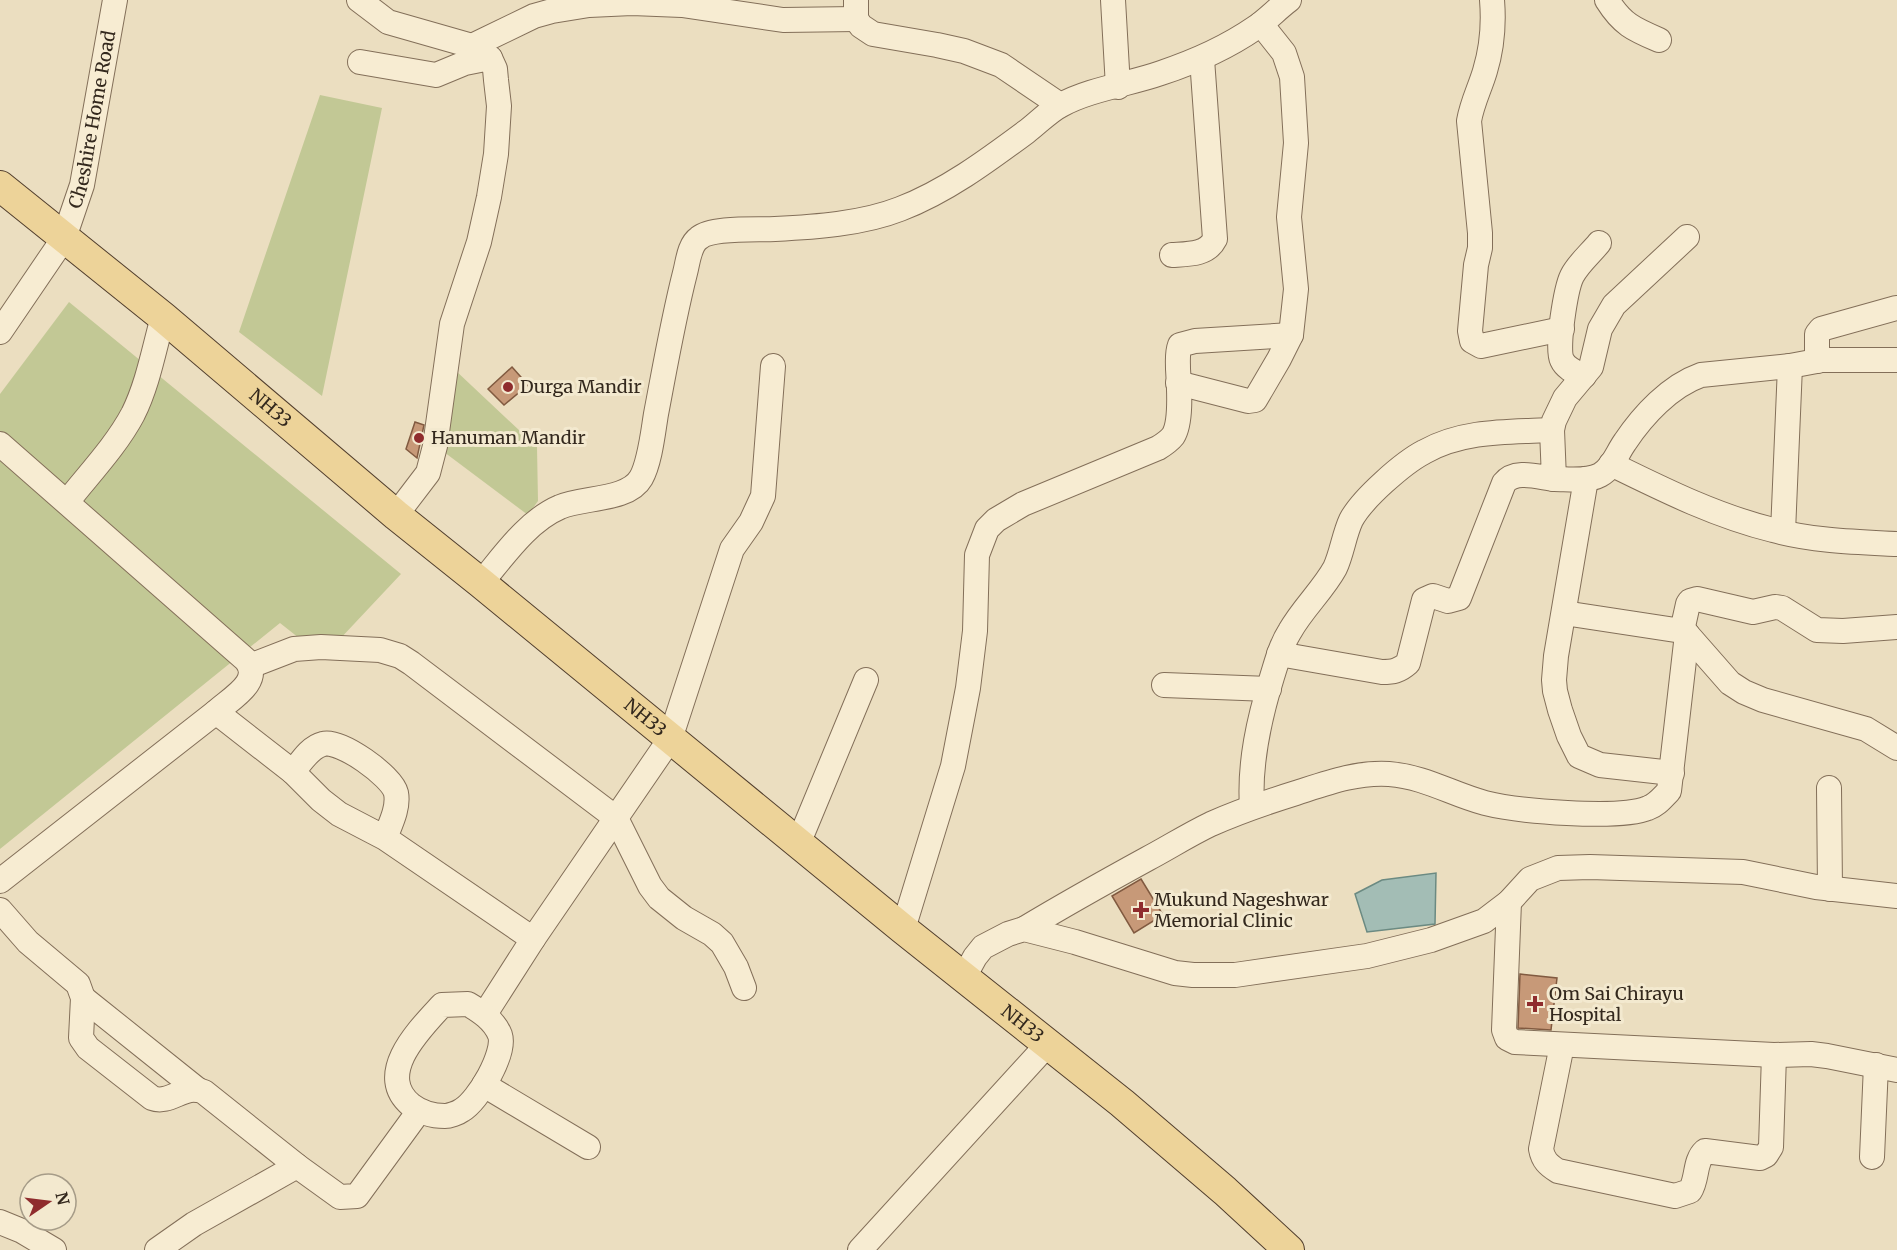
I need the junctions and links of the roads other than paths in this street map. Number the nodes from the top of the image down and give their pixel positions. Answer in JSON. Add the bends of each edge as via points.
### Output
{"nodes":[{"id":1,"x":116,"y":0,"type":"edge"},
{"id":2,"x":358,"y":0,"type":"edge"},
{"id":3,"x":1113,"y":0,"type":"edge"},
{"id":4,"x":1289,"y":0,"type":"edge"},
{"id":5,"x":1492,"y":0,"type":"edge"},
{"id":6,"x":1606,"y":0,"type":"edge"},
{"id":7,"x":589,"y":3,"type":"edge"},
{"id":8,"x":856,"y":10,"type":"edge"},
{"id":9,"x":1261,"y":24,"type":"junction"},
{"id":10,"x":1659,"y":40,"type":"dead end"},
{"id":11,"x":481,"y":52,"type":"junction"},
{"id":12,"x":1202,"y":59,"type":"junction"},
{"id":13,"x":360,"y":62,"type":"dead end"},
{"id":14,"x":1118,"y":87,"type":"junction"},
{"id":15,"x":1060,"y":105,"type":"junction"},
{"id":16,"x":0,"y":186,"type":"edge"},
{"id":17,"x":1687,"y":237,"type":"dead end"},
{"id":18,"x":64,"y":238,"type":"junction"},
{"id":19,"x":1599,"y":243,"type":"dead end"},
{"id":20,"x":1172,"y":255,"type":"dead end"},
{"id":21,"x":1896,"y":308,"type":"edge"},
{"id":22,"x":163,"y":317,"type":"junction"},
{"id":23,"x":1562,"y":329,"type":"junction"},
{"id":24,"x":0,"y":332,"type":"edge"},
{"id":25,"x":1291,"y":335,"type":"junction"},
{"id":26,"x":1897,"y":360,"type":"edge"},
{"id":27,"x":1817,"y":361,"type":"junction"},
{"id":28,"x":773,"y":366,"type":"dead end"},
{"id":29,"x":1790,"y":366,"type":"junction"},
{"id":30,"x":1584,"y":376,"type":"junction"},
{"id":31,"x":1178,"y":383,"type":"junction"},
{"id":32,"x":1552,"y":430,"type":"junction"},
{"id":33,"x":0,"y":444,"type":"edge"},
{"id":34,"x":1611,"y":464,"type":"junction"},
{"id":35,"x":1554,"y":478,"type":"junction"},
{"id":36,"x":1586,"y":479,"type":"junction"},
{"id":37,"x":67,"y":502,"type":"junction"},
{"id":38,"x":396,"y":515,"type":"junction"},
{"id":39,"x":1783,"y":532,"type":"junction"},
{"id":40,"x":1897,"y":544,"type":"edge"},
{"id":41,"x":482,"y":583,"type":"junction"},
{"id":42,"x":1564,"y":614,"type":"junction"},
{"id":43,"x":1897,"y":627,"type":"edge"},
{"id":44,"x":1684,"y":632,"type":"junction"},
{"id":45,"x":1280,"y":654,"type":"junction"},
{"id":46,"x":250,"y":666,"type":"junction"},
{"id":47,"x":866,"y":680,"type":"dead end"},
{"id":48,"x":1164,"y":686,"type":"dead end"},
{"id":49,"x":1269,"y":689,"type":"junction"},
{"id":50,"x":216,"y":712,"type":"junction"},
{"id":51,"x":670,"y":739,"type":"junction"},
{"id":52,"x":1897,"y":748,"type":"edge"},
{"id":53,"x":293,"y":772,"type":"junction"},
{"id":54,"x":1672,"y":773,"type":"junction"},
{"id":55,"x":1829,"y":788,"type":"dead end"},
{"id":56,"x":1252,"y":807,"type":"junction"},
{"id":57,"x":616,"y":818,"type":"junction"},
{"id":58,"x":385,"y":838,"type":"junction"},
{"id":59,"x":798,"y":844,"type":"junction"},
{"id":60,"x":0,"y":881,"type":"edge"},
{"id":61,"x":1830,"y":890,"type":"junction"},
{"id":62,"x":1897,"y":896,"type":"edge"},
{"id":63,"x":1509,"y":902,"type":"junction"},
{"id":64,"x":0,"y":910,"type":"edge"},
{"id":65,"x":903,"y":929,"type":"junction"},
{"id":66,"x":1024,"y":929,"type":"junction"},
{"id":67,"x":533,"y":939,"type":"junction"},
{"id":68,"x":964,"y":977,"type":"junction"},
{"id":69,"x":744,"y":988,"type":"dead end"},
{"id":70,"x":83,"y":998,"type":"junction"},
{"id":71,"x":485,"y":1014,"type":"junction"},
{"id":72,"x":1562,"y":1044,"type":"junction"},
{"id":73,"x":1047,"y":1045,"type":"junction"},
{"id":74,"x":1774,"y":1055,"type":"junction"},
{"id":75,"x":1887,"y":1068,"type":"edge"},
{"id":76,"x":484,"y":1085,"type":"junction"},
{"id":77,"x":198,"y":1090,"type":"junction"},
{"id":78,"x":419,"y":1112,"type":"junction"},
{"id":79,"x":588,"y":1147,"type":"dead end"},
{"id":80,"x":1872,"y":1157,"type":"dead end"},
{"id":81,"x":297,"y":1166,"type":"junction"},
{"id":82,"x":0,"y":1222,"type":"edge"},
{"id":83,"x":54,"y":1250,"type":"edge"},
{"id":84,"x":157,"y":1250,"type":"edge"},
{"id":85,"x":860,"y":1250,"type":"edge"},
{"id":86,"x":1289,"y":1250,"type":"edge"}],
"edges":[{"from":1,"to":18,"type":"street","name":"Cheshire Home Road","via":[[82,185]]},
{"from":2,"to":11,"type":"street","via":[[388,22]]},
{"from":3,"to":14,"type":"street"},
{"from":4,"to":9,"type":"street"},
{"from":5,"to":23,"type":"street","via":[[1490,51],[1469,121],[1480,234],[1472,341],[1481,346]]},
{"from":6,"to":10,"type":"street","via":[[1631,28]]},
{"from":7,"to":8,"type":"street","via":[[682,5],[783,20]]},
{"from":7,"to":11,"type":"street","via":[[534,16]]},
{"from":8,"to":15,"type":"street","via":[[861,26],[873,34],[964,51],[1001,65]]},
{"from":9,"to":12,"type":"street"},
{"from":9,"to":25,"type":"street","via":[[1288,63],[1294,96],[1296,143],[1289,217],[1296,289]]},
{"from":11,"to":13,"type":"street","via":[[436,75]]},
{"from":11,"to":38,"type":"street","via":[[495,69],[499,106],[489,197],[452,324],[428,473]]},
{"from":12,"to":14,"type":"street"},
{"from":12,"to":20,"type":"street","via":[[1215,239],[1206,250]]},
{"from":14,"to":15,"type":"street"},
{"from":15,"to":41,"type":"street","via":[[957,180],[900,209],[857,220],[720,232],[698,238],[691,250],[677,306],[641,478],[623,492],[578,501],[544,516]]},
{"from":16,"to":18,"type":"main road","name":"NH33"},
{"from":17,"to":30,"type":"street","via":[[1614,305],[1600,329],[1595,358]]},
{"from":18,"to":22,"type":"main road","name":"NH33"},
{"from":18,"to":24,"type":"street","name":"Cheshire Home Road"},
{"from":19,"to":23,"type":"street","via":[[1573,274],[1567,288]]},
{"from":21,"to":27,"type":"street","via":[[1821,329],[1817,333]]},
{"from":22,"to":37,"type":"street","via":[[133,414]]},
{"from":22,"to":38,"type":"main road","name":"NH33"},
{"from":23,"to":30,"type":"street","via":[[1562,360]]},
{"from":25,"to":31,"type":"street","via":[[1180,345]]},
{"from":25,"to":31,"type":"street","via":[[1255,400]]},
{"from":26,"to":27,"type":"street"},
{"from":27,"to":29,"type":"street"},
{"from":28,"to":51,"type":"street","via":[[763,496],[732,549]]},
{"from":29,"to":34,"type":"street","via":[[1692,378],[1668,394],[1645,417]]},
{"from":29,"to":39,"type":"street"},
{"from":30,"to":32,"type":"street","via":[[1565,398]]},
{"from":31,"to":65,"type":"street","via":[[1176,425],[1167,442],[1009,511],[987,529],[976,555],[975,632],[959,739]]},
{"from":32,"to":35,"type":"street"},
{"from":32,"to":45,"type":"street","via":[[1462,436],[1423,452],[1395,474],[1351,521],[1335,567],[1290,630]]},
{"from":33,"to":37,"type":"street"},
{"from":34,"to":36,"type":"street","via":[[1599,476]]},
{"from":34,"to":39,"type":"street","via":[[1696,504]]},
{"from":35,"to":36,"type":"street"},
{"from":35,"to":45,"type":"street","via":[[1518,474],[1508,477],[1462,593],[1454,601],[1433,596],[1424,600],[1411,655],[1401,669],[1382,672]]},
{"from":36,"to":42,"type":"street"},
{"from":37,"to":46,"type":"street"},
{"from":38,"to":41,"type":"main road","name":"NH33"},
{"from":39,"to":40,"type":"street"},
{"from":41,"to":51,"type":"main road","name":"NH33"},
{"from":42,"to":44,"type":"street"},
{"from":42,"to":54,"type":"street","via":[[1555,691],[1579,756],[1600,765]]},
{"from":43,"to":44,"type":"street","via":[[1817,630],[1782,608],[1753,612],[1697,599],[1688,604]]},
{"from":44,"to":52,"type":"street","via":[[1730,683],[1744,692],[1866,729]]},
{"from":44,"to":54,"type":"street"},
{"from":45,"to":49,"type":"street"},
{"from":46,"to":50,"type":"street","via":[[251,680]]},
{"from":46,"to":57,"type":"street","via":[[283,652],[308,647],[391,652],[411,663]]},
{"from":47,"to":59,"type":"street"},
{"from":48,"to":49,"type":"street"},
{"from":49,"to":56,"type":"street","via":[[1254,753]]},
{"from":50,"to":53,"type":"street"},
{"from":50,"to":60,"type":"street"},
{"from":51,"to":57,"type":"street"},
{"from":51,"to":59,"type":"main road","name":"NH33"},
{"from":53,"to":58,"type":"street","via":[[339,814]]},
{"from":53,"to":58,"type":"street","via":[[312,750],[325,743],[339,745],[367,762],[390,781],[397,795]]},
{"from":54,"to":56,"type":"street","via":[[1669,791],[1659,802],[1623,813],[1486,803],[1432,782],[1389,774],[1340,778]]},
{"from":55,"to":61,"type":"street"},
{"from":56,"to":66,"type":"street","via":[[1195,832]]},
{"from":57,"to":67,"type":"street"},
{"from":57,"to":69,"type":"street","via":[[659,898],[722,943]]},
{"from":58,"to":67,"type":"street"},
{"from":59,"to":65,"type":"main road","name":"NH33"},
{"from":61,"to":62,"type":"street"},
{"from":61,"to":63,"type":"street","via":[[1743,872],[1572,867],[1530,879]]},
{"from":63,"to":66,"type":"street","via":[[1484,921],[1431,940],[1367,956],[1226,975],[1174,973]]},
{"from":63,"to":72,"type":"street","via":[[1504,1030],[1507,1038],[1515,1042]]},
{"from":64,"to":70,"type":"street","via":[[28,942],[78,984]]},
{"from":65,"to":68,"type":"main road","name":"NH33"},
{"from":66,"to":68,"type":"street","via":[[983,947]]},
{"from":67,"to":71,"type":"street"},
{"from":68,"to":73,"type":"main road","name":"NH33"},
{"from":70,"to":77,"type":"street"},
{"from":70,"to":77,"type":"street","via":[[80,1032],[84,1044],[147,1095],[161,1100]]},
{"from":71,"to":76,"type":"street","via":[[500,1036],[499,1059]]},
{"from":71,"to":78,"type":"street","via":[[468,1004],[442,1005],[417,1032],[398,1064],[397,1083],[406,1101]]},
{"from":72,"to":74,"type":"street"},
{"from":72,"to":74,"type":"street","via":[[1541,1149],[1543,1159],[1557,1171],[1675,1196],[1690,1191],[1695,1184],[1699,1156],[1705,1151],[1760,1158],[1766,1155],[1771,1147]]},
{"from":73,"to":85,"type":"street"},
{"from":73,"to":86,"type":"main road","name":"NH33","via":[[1174,1147]]},
{"from":74,"to":75,"type":"street","via":[[1811,1054]]},
{"from":75,"to":80,"type":"street"},
{"from":76,"to":78,"type":"street","via":[[464,1110],[446,1116]]},
{"from":76,"to":79,"type":"street"},
{"from":77,"to":81,"type":"street"},
{"from":78,"to":81,"type":"street","via":[[357,1196],[340,1197]]},
{"from":81,"to":84,"type":"street","via":[[194,1224]]},
{"from":82,"to":83,"type":"street"}]}
